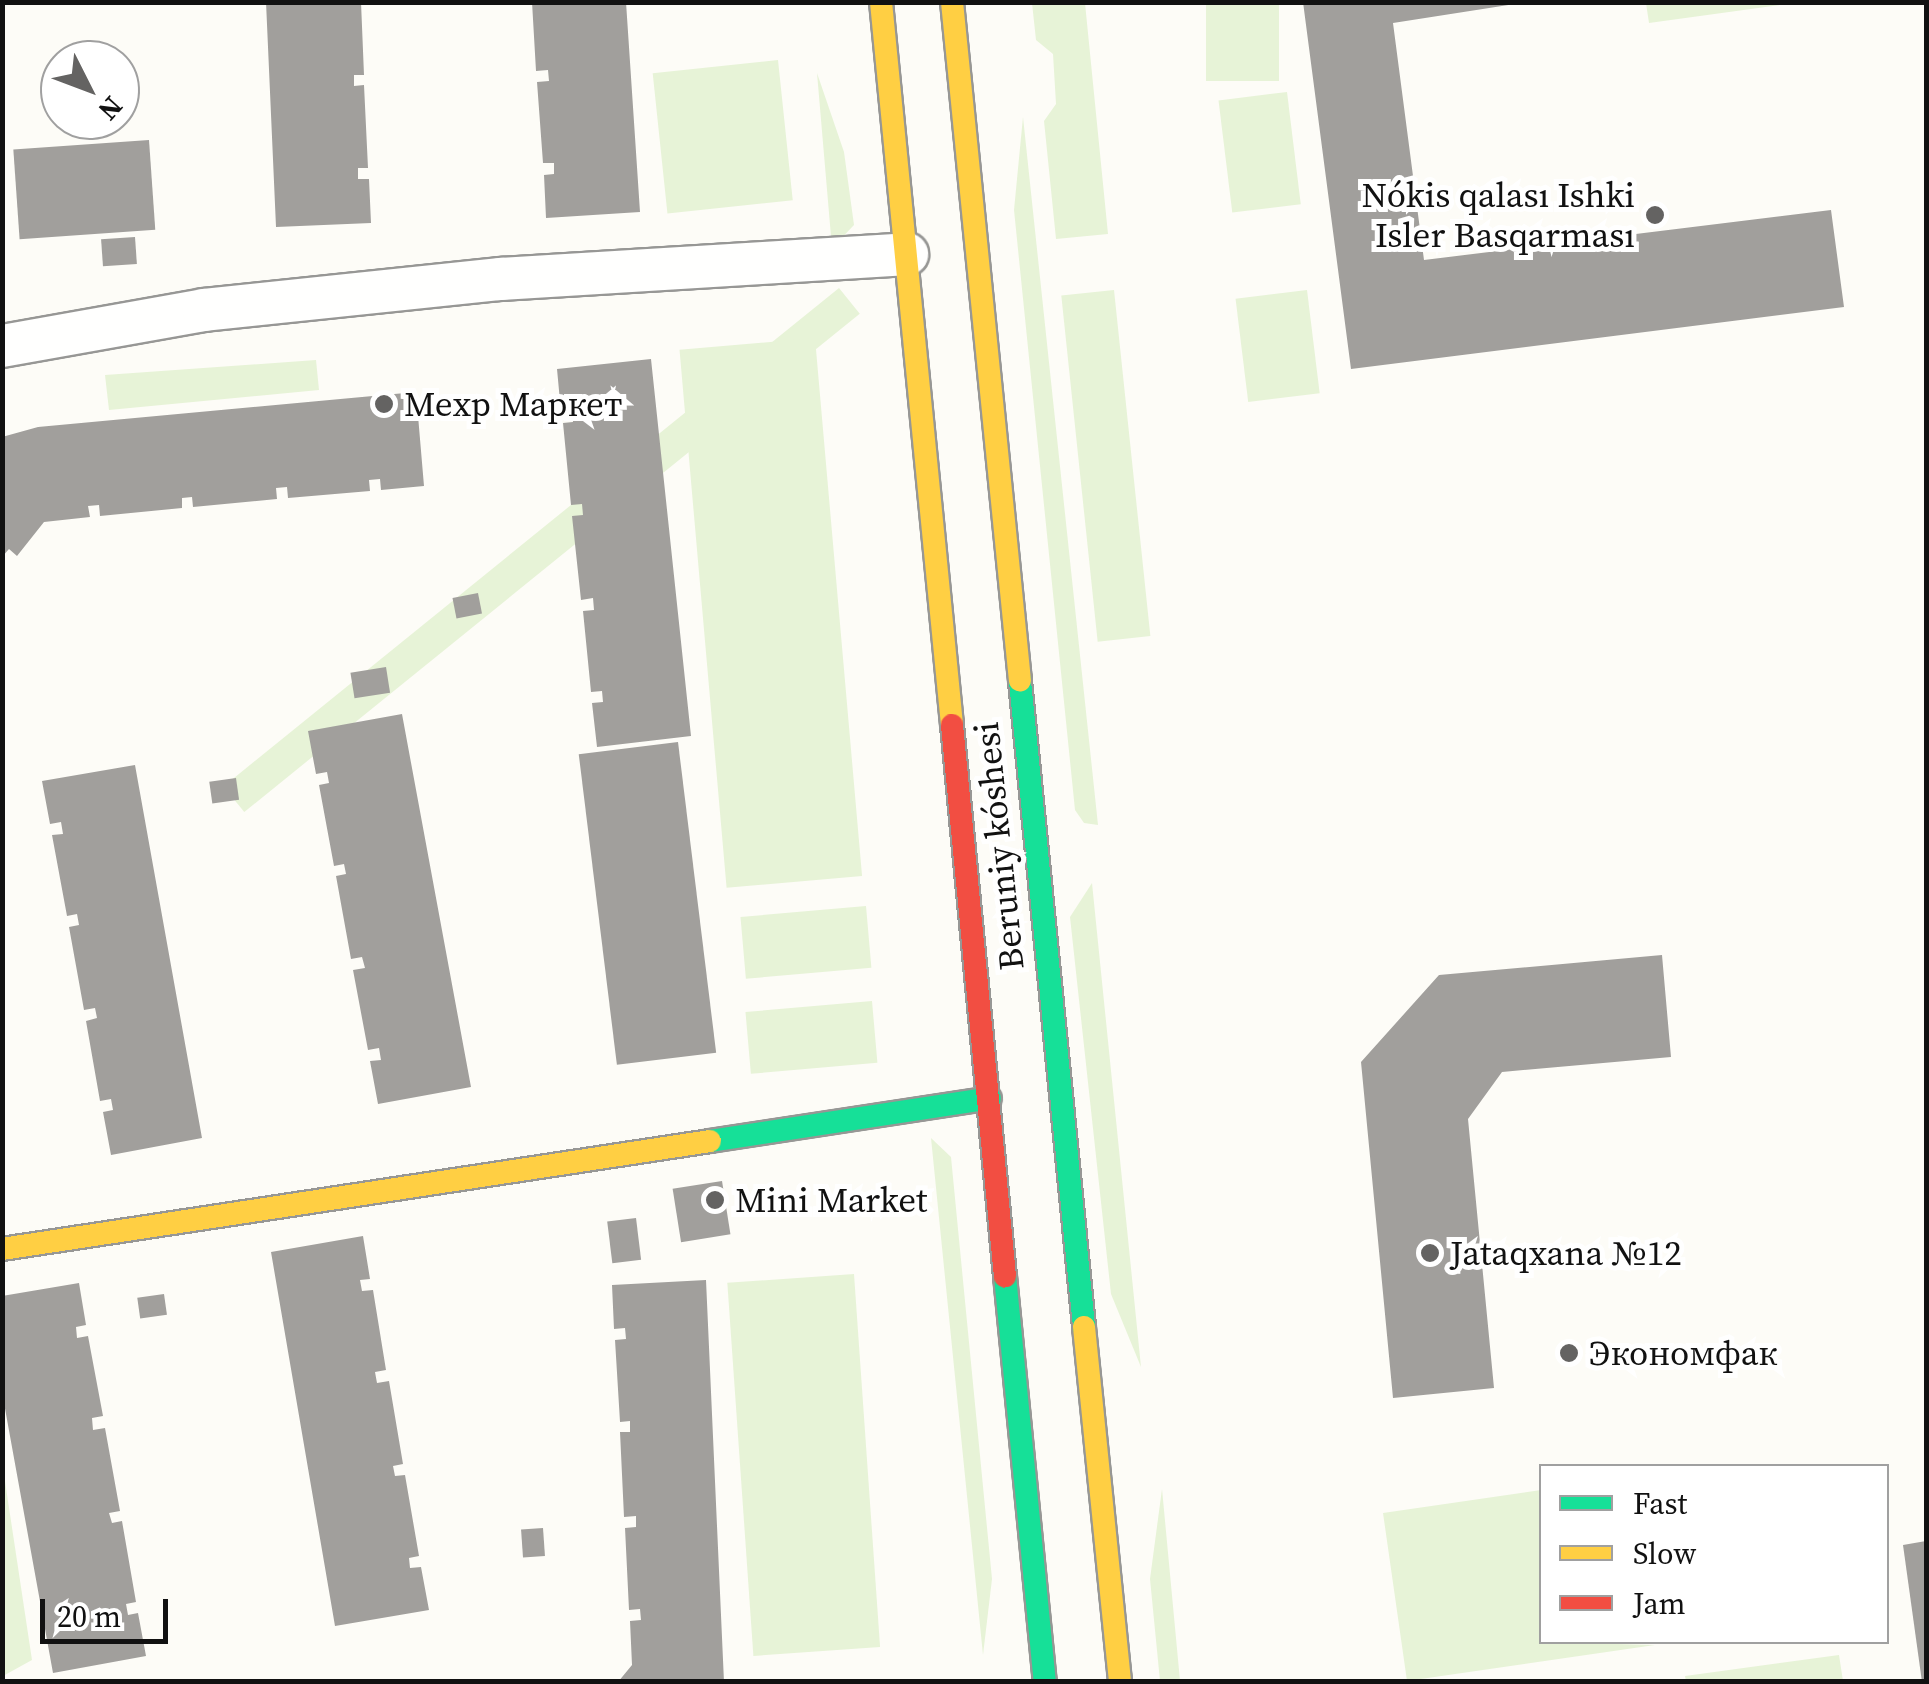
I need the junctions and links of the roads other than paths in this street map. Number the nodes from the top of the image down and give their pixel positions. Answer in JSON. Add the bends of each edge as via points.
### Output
{"nodes":[{"id":1,"x":881,"y":2,"type":"edge"},
{"id":2,"x":952,"y":2,"type":"edge"},
{"id":3,"x":906,"y":254,"type":"junction"},
{"id":4,"x":2,"y":346,"type":"edge"},
{"id":5,"x":990,"y":1098,"type":"junction"},
{"id":6,"x":2,"y":1249,"type":"edge"},
{"id":7,"x":1044,"y":1682,"type":"edge"},
{"id":8,"x":1120,"y":1682,"type":"edge"}],
"edges":[{"from":1,"to":3,"type":"street","name":"Beruniy kóshesi"},
{"from":2,"to":8,"type":"street","name":"Beruniy kóshesi"},
{"from":3,"to":4,"type":"street","via":[[462,283],[204,310]]},
{"from":3,"to":5,"type":"street","name":"Beruniy kóshesi"},
{"from":5,"to":6,"type":"street","via":[[575,1156]]},
{"from":5,"to":7,"type":"street","name":"Beruniy kóshesi"}]}
